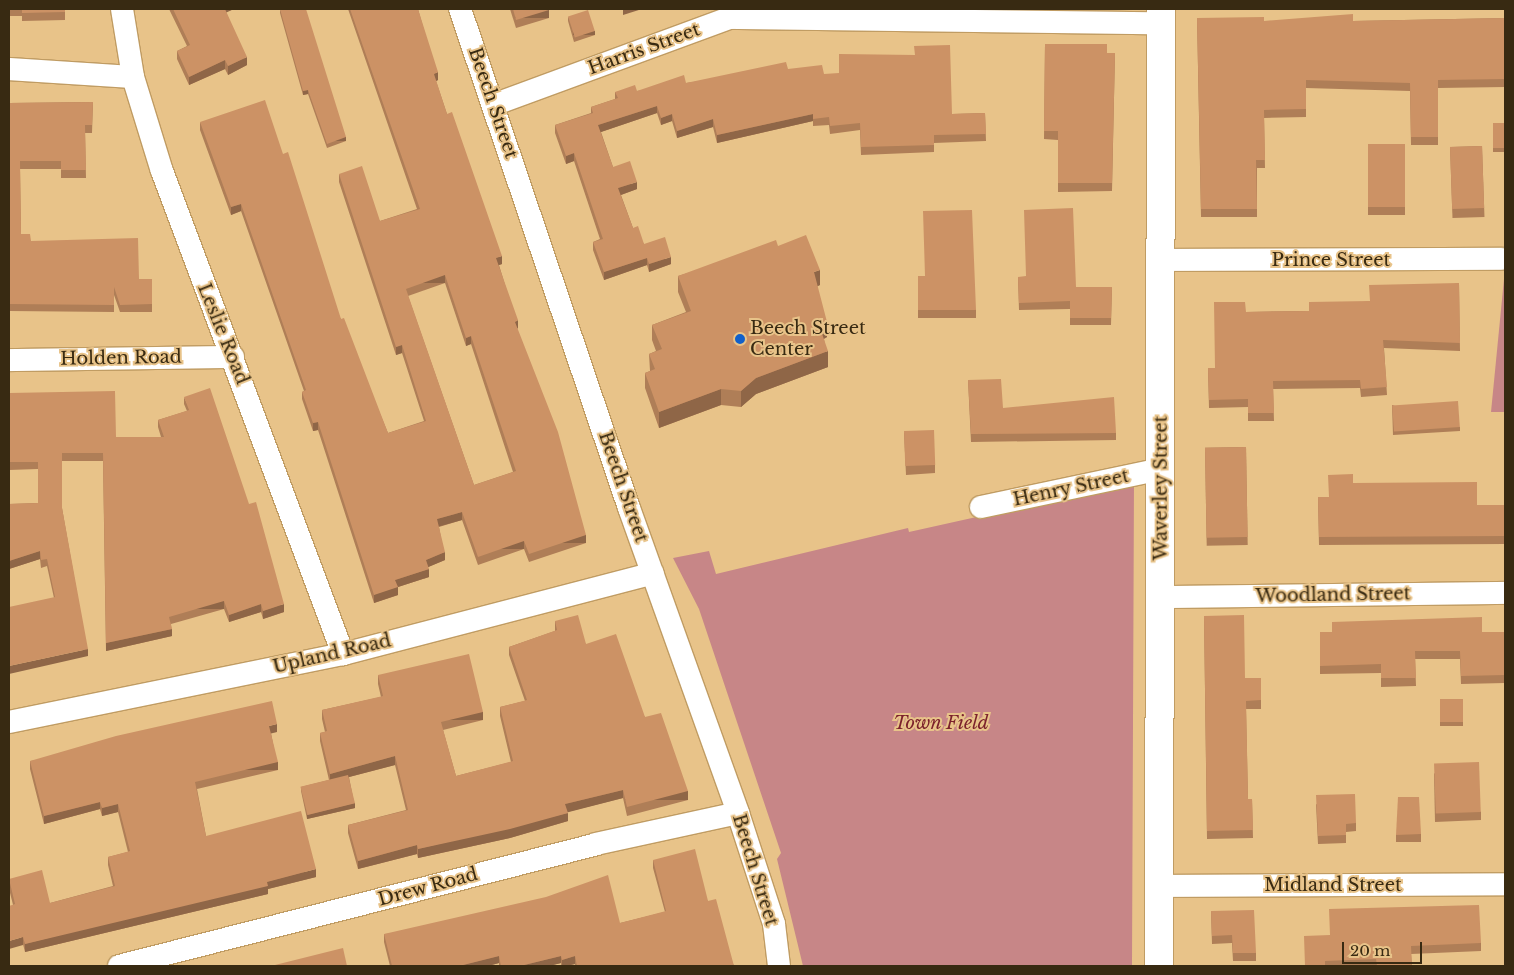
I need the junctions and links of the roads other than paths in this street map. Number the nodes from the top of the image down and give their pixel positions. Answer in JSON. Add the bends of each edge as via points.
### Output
{"nodes":[{"id":1,"x":122,"y":9,"type":"edge"},
{"id":2,"x":460,"y":9,"type":"edge"},
{"id":3,"x":728,"y":14,"type":"edge"},
{"id":4,"x":1160,"y":16,"type":"edge"},
{"id":5,"x":9,"y":69,"type":"edge"},
{"id":6,"x":133,"y":77,"type":"junction"},
{"id":7,"x":493,"y":105,"type":"junction"},
{"id":8,"x":1501,"y":259,"type":"dead end"},
{"id":9,"x":1161,"y":260,"type":"junction"},
{"id":10,"x":232,"y":357,"type":"junction"},
{"id":11,"x":9,"y":360,"type":"edge"},
{"id":12,"x":1161,"y":469,"type":"junction"},
{"id":13,"x":981,"y":507,"type":"dead end"},
{"id":14,"x":653,"y":573,"type":"junction"},
{"id":15,"x":1505,"y":593,"type":"edge"},
{"id":16,"x":1161,"y":597,"type":"junction"},
{"id":17,"x":343,"y":654,"type":"junction"},
{"id":18,"x":9,"y":722,"type":"edge"},
{"id":19,"x":738,"y":813,"type":"junction"},
{"id":20,"x":1505,"y":884,"type":"edge"},
{"id":21,"x":1161,"y":886,"type":"junction"},
{"id":22,"x":119,"y":966,"type":"edge"},
{"id":23,"x":780,"y":966,"type":"edge"},
{"id":24,"x":1159,"y":966,"type":"edge"}],
"edges":[{"from":1,"to":6,"type":"street","name":"Leslie Road"},
{"from":2,"to":7,"type":"street","name":"Beech Street"},
{"from":3,"to":4,"type":"street","name":"Harris Street"},
{"from":3,"to":7,"type":"street","name":"Harris Street"},
{"from":4,"to":9,"type":"street","name":"Waverley Street"},
{"from":5,"to":6,"type":"street"},
{"from":6,"to":10,"type":"street","name":"Leslie Road","via":[[188,250]]},
{"from":7,"to":14,"type":"street","name":"Beech Street"},
{"from":8,"to":9,"type":"street","name":"Prince Street"},
{"from":9,"to":12,"type":"street","name":"Waverley Street"},
{"from":10,"to":11,"type":"street","name":"Holden Road"},
{"from":10,"to":17,"type":"street","name":"Leslie Road"},
{"from":12,"to":13,"type":"street","name":"Henry Street"},
{"from":12,"to":16,"type":"street","name":"Waverley Street"},
{"from":14,"to":17,"type":"street","name":"Upland Road"},
{"from":14,"to":19,"type":"street","name":"Beech Street"},
{"from":15,"to":16,"type":"street","name":"Woodland Street"},
{"from":16,"to":21,"type":"street","name":"Waverley Street"},
{"from":17,"to":18,"type":"street","name":"Upland Road"},
{"from":19,"to":22,"type":"street","name":"Drew Road","via":[[596,844]]},
{"from":19,"to":23,"type":"street","name":"Beech Street","via":[[774,924]]},
{"from":20,"to":21,"type":"street","name":"Midland Street"},
{"from":21,"to":24,"type":"street","name":"Waverley Street"}]}
